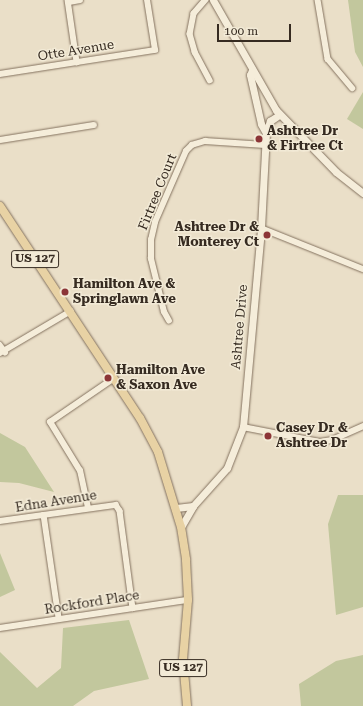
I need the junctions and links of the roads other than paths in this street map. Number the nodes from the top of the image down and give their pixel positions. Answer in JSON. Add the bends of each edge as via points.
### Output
{"nodes":[{"id":1,"x":80,"y":0,"type":"edge"},
{"id":2,"x":147,"y":0,"type":"edge"},
{"id":3,"x":206,"y":0,"type":"edge"},
{"id":4,"x":213,"y":0,"type":"edge"},
{"id":5,"x":318,"y":0,"type":"edge"},
{"id":6,"x":68,"y":1,"type":"edge"},
{"id":7,"x":78,"y":62,"type":"junction"},
{"id":8,"x":252,"y":70,"type":"junction"},
{"id":9,"x":0,"y":74,"type":"edge"},
{"id":10,"x":210,"y":80,"type":"dead end"},
{"id":11,"x":352,"y":88,"type":"dead end"},
{"id":12,"x":279,"y":115,"type":"junction"},
{"id":13,"x":94,"y":125,"type":"dead end"},
{"id":14,"x":266,"y":133,"type":"junction"},
{"id":15,"x":0,"y":140,"type":"edge"},
{"id":16,"x":265,"y":144,"type":"junction"},
{"id":17,"x":363,"y":193,"type":"edge"},
{"id":18,"x":0,"y":206,"type":"edge"},
{"id":19,"x":261,"y":228,"type":"junction"},
{"id":20,"x":363,"y":268,"type":"edge"},
{"id":21,"x":70,"y":311,"type":"junction"},
{"id":22,"x":169,"y":321,"type":"dead end"},
{"id":23,"x":0,"y":344,"type":"edge"},
{"id":24,"x":3,"y":353,"type":"edge"},
{"id":25,"x":113,"y":379,"type":"junction"},
{"id":26,"x":363,"y":426,"type":"edge"},
{"id":27,"x":243,"y":427,"type":"junction"},
{"id":28,"x":193,"y":506,"type":"junction"},
{"id":29,"x":88,"y":508,"type":"junction"},
{"id":30,"x":176,"y":508,"type":"junction"},
{"id":31,"x":44,"y":515,"type":"junction"},
{"id":32,"x":0,"y":521,"type":"edge"},
{"id":33,"x":181,"y":527,"type":"junction"},
{"id":34,"x":188,"y":600,"type":"junction"},
{"id":35,"x":133,"y":608,"type":"junction"},
{"id":36,"x":59,"y":618,"type":"junction"},
{"id":37,"x":0,"y":628,"type":"edge"},
{"id":38,"x":187,"y":706,"type":"edge"}],
"edges":[{"from":1,"to":6,"type":"street"},
{"from":2,"to":7,"type":"street","name":"Otte Avenue","via":[[155,50]]},
{"from":3,"to":10,"type":"street","via":[[194,14],[190,34],[195,52]]},
{"from":4,"to":8,"type":"street"},
{"from":5,"to":11,"type":"street","via":[[328,59]]},
{"from":6,"to":7,"type":"street"},
{"from":7,"to":9,"type":"street","name":"Otte Avenue"},
{"from":8,"to":12,"type":"street"},
{"from":8,"to":14,"type":"street","via":[[250,75],[261,124]]},
{"from":12,"to":14,"type":"street","name":"Ashtree Drive","via":[[270,121]]},
{"from":12,"to":17,"type":"street","via":[[336,172]]},
{"from":13,"to":15,"type":"street"},
{"from":14,"to":16,"type":"street","name":"Ashtree Drive"},
{"from":16,"to":19,"type":"street","name":"Ashtree Drive"},
{"from":16,"to":22,"type":"street","name":"Firtree Court","via":[[204,141],[192,144],[186,151],[155,222],[151,240],[151,259],[164,312]]},
{"from":18,"to":21,"type":"main road","number":"US 127"},
{"from":19,"to":20,"type":"street"},
{"from":19,"to":27,"type":"street","name":"Ashtree Drive"},
{"from":21,"to":24,"type":"street"},
{"from":21,"to":25,"type":"main road","number":"US 127"},
{"from":23,"to":24,"type":"street"},
{"from":25,"to":29,"type":"street","via":[[50,422],[80,471]]},
{"from":25,"to":30,"type":"main road","number":"US 127","via":[[140,418],[158,452]]},
{"from":26,"to":27,"type":"street","via":[[320,442]]},
{"from":27,"to":28,"type":"street","name":"Ashtree Drive","via":[[228,468]]},
{"from":28,"to":30,"type":"street"},
{"from":28,"to":33,"type":"street","name":"Ashtree Drive"},
{"from":29,"to":31,"type":"street","name":"Edna Avenue"},
{"from":29,"to":35,"type":"street","name":"Edna Avenue","via":[[116,506],[120,511]]},
{"from":30,"to":33,"type":"main road","number":"US 127"},
{"from":31,"to":32,"type":"street","name":"Edna Avenue"},
{"from":31,"to":36,"type":"street"},
{"from":33,"to":34,"type":"main road","number":"US 127"},
{"from":34,"to":35,"type":"street","name":"Rockford Place"},
{"from":34,"to":38,"type":"main road","number":"US 127","via":[[183,660]]},
{"from":35,"to":36,"type":"street","name":"Rockford Place"},
{"from":36,"to":37,"type":"street","name":"Rockford Place"}]}
